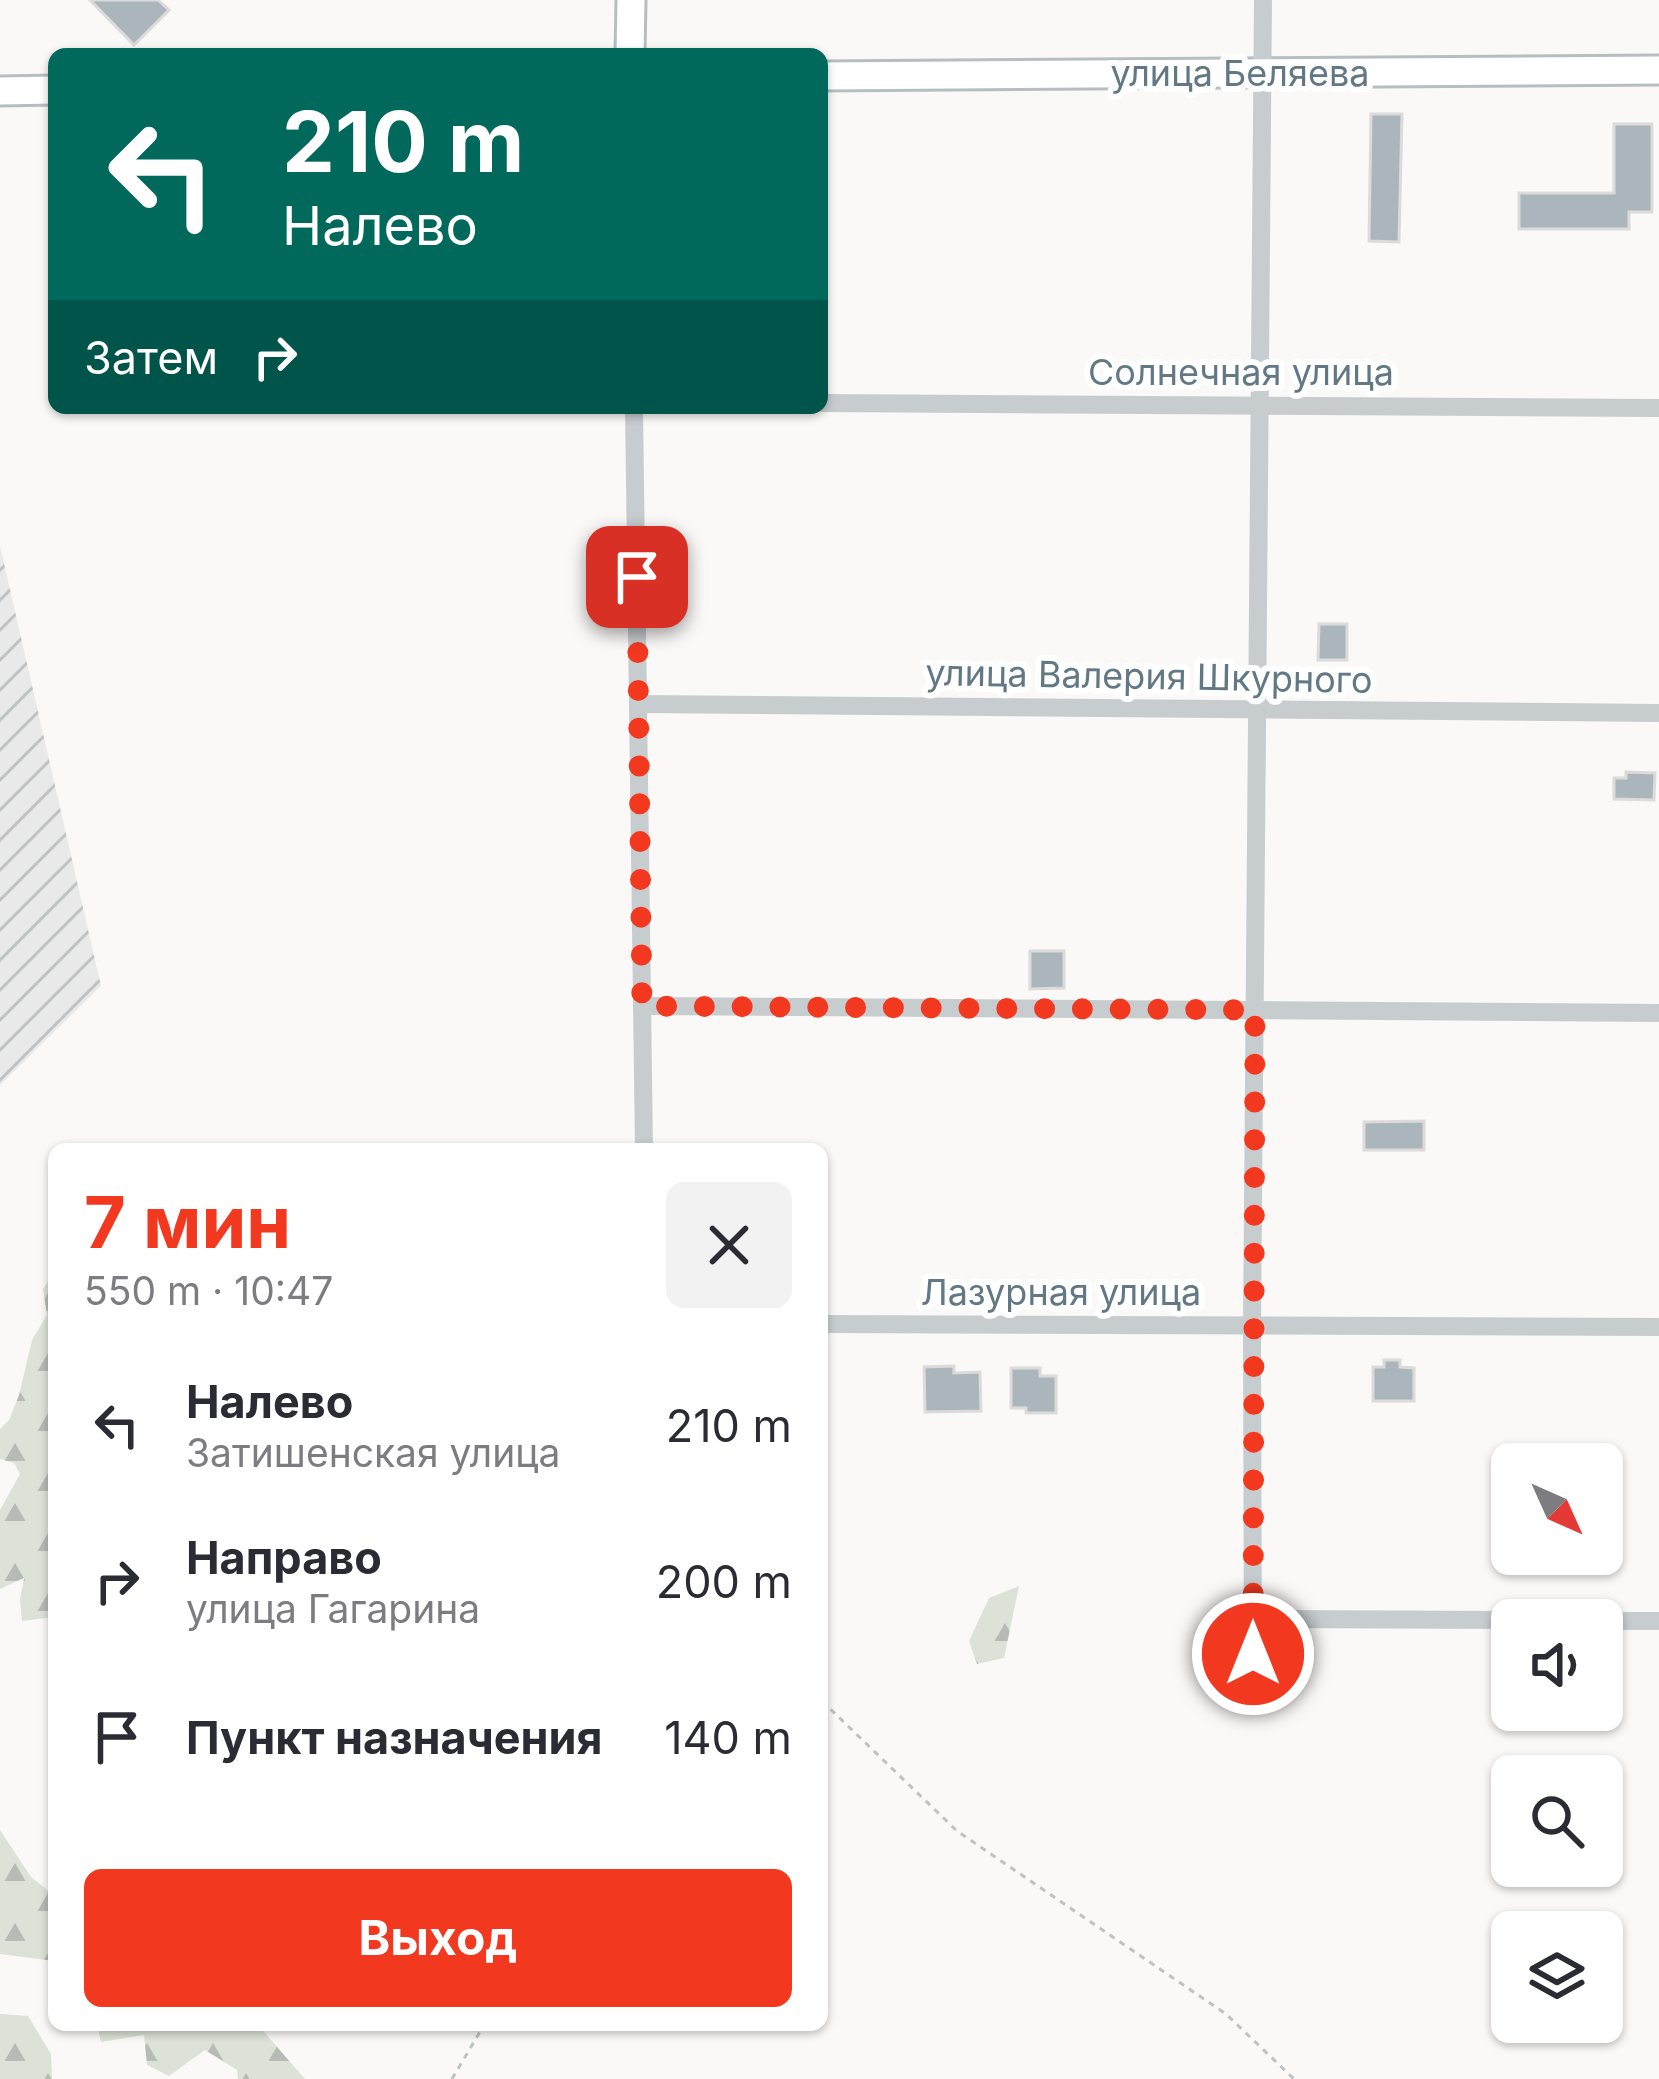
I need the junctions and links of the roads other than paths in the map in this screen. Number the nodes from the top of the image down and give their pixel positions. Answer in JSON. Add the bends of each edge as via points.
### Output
{"nodes":[{"id":1,"x":631,"y":0,"type":"edge"},
{"id":2,"x":1263,"y":0,"type":"edge"},
{"id":3,"x":630,"y":48,"type":"edge"},
{"id":4,"x":1659,"y":70,"type":"edge"},
{"id":5,"x":1262,"y":73,"type":"junction"},
{"id":6,"x":828,"y":76,"type":"edge"},
{"id":7,"x":48,"y":90,"type":"edge"},
{"id":8,"x":0,"y":91,"type":"edge"},
{"id":9,"x":828,"y":403,"type":"edge"},
{"id":10,"x":1259,"y":405,"type":"junction"},
{"id":11,"x":1659,"y":408,"type":"edge"},
{"id":12,"x":634,"y":414,"type":"edge"},
{"id":13,"x":638,"y":704,"type":"junction"},
{"id":14,"x":1257,"y":710,"type":"junction"},
{"id":15,"x":1659,"y":713,"type":"edge"},
{"id":16,"x":642,"y":1006,"type":"junction"},
{"id":17,"x":1255,"y":1010,"type":"junction"},
{"id":18,"x":1659,"y":1013,"type":"edge"},
{"id":19,"x":644,"y":1143,"type":"edge"},
{"id":20,"x":828,"y":1324,"type":"edge"},
{"id":21,"x":1252,"y":1326,"type":"junction"},
{"id":22,"x":1659,"y":1327,"type":"edge"},
{"id":23,"x":1253,"y":1619,"type":"junction"},
{"id":24,"x":1491,"y":1620,"type":"edge"},
{"id":25,"x":1623,"y":1621,"type":"edge"},
{"id":26,"x":1659,"y":1621,"type":"edge"},
{"id":27,"x":1253,"y":1689,"type":"dead end"}],
"edges":[{"from":1,"to":3,"type":"street"},
{"from":2,"to":5,"type":"street"},
{"from":4,"to":5,"type":"street","name":"улица Беляева"},
{"from":5,"to":6,"type":"street","name":"улица Беляева"},
{"from":5,"to":10,"type":"street"},
{"from":7,"to":8,"type":"street"},
{"from":9,"to":10,"type":"street","name":"Солнечная улица"},
{"from":10,"to":11,"type":"street","name":"Солнечная улица"},
{"from":10,"to":14,"type":"street"},
{"from":12,"to":13,"type":"street"},
{"from":13,"to":14,"type":"street","name":"улица Валерия Шкурного"},
{"from":13,"to":16,"type":"street"},
{"from":14,"to":15,"type":"street","name":"улица Валерия Шкурного"},
{"from":14,"to":17,"type":"street"},
{"from":16,"to":17,"type":"street"},
{"from":16,"to":19,"type":"street"},
{"from":17,"to":18,"type":"street"},
{"from":17,"to":21,"type":"street"},
{"from":20,"to":21,"type":"street","name":"Лазурная улица"},
{"from":21,"to":22,"type":"street","name":"Лазурная улица"},
{"from":21,"to":23,"type":"street"},
{"from":23,"to":24,"type":"street"},
{"from":23,"to":27,"type":"street"},
{"from":25,"to":26,"type":"street"}]}
